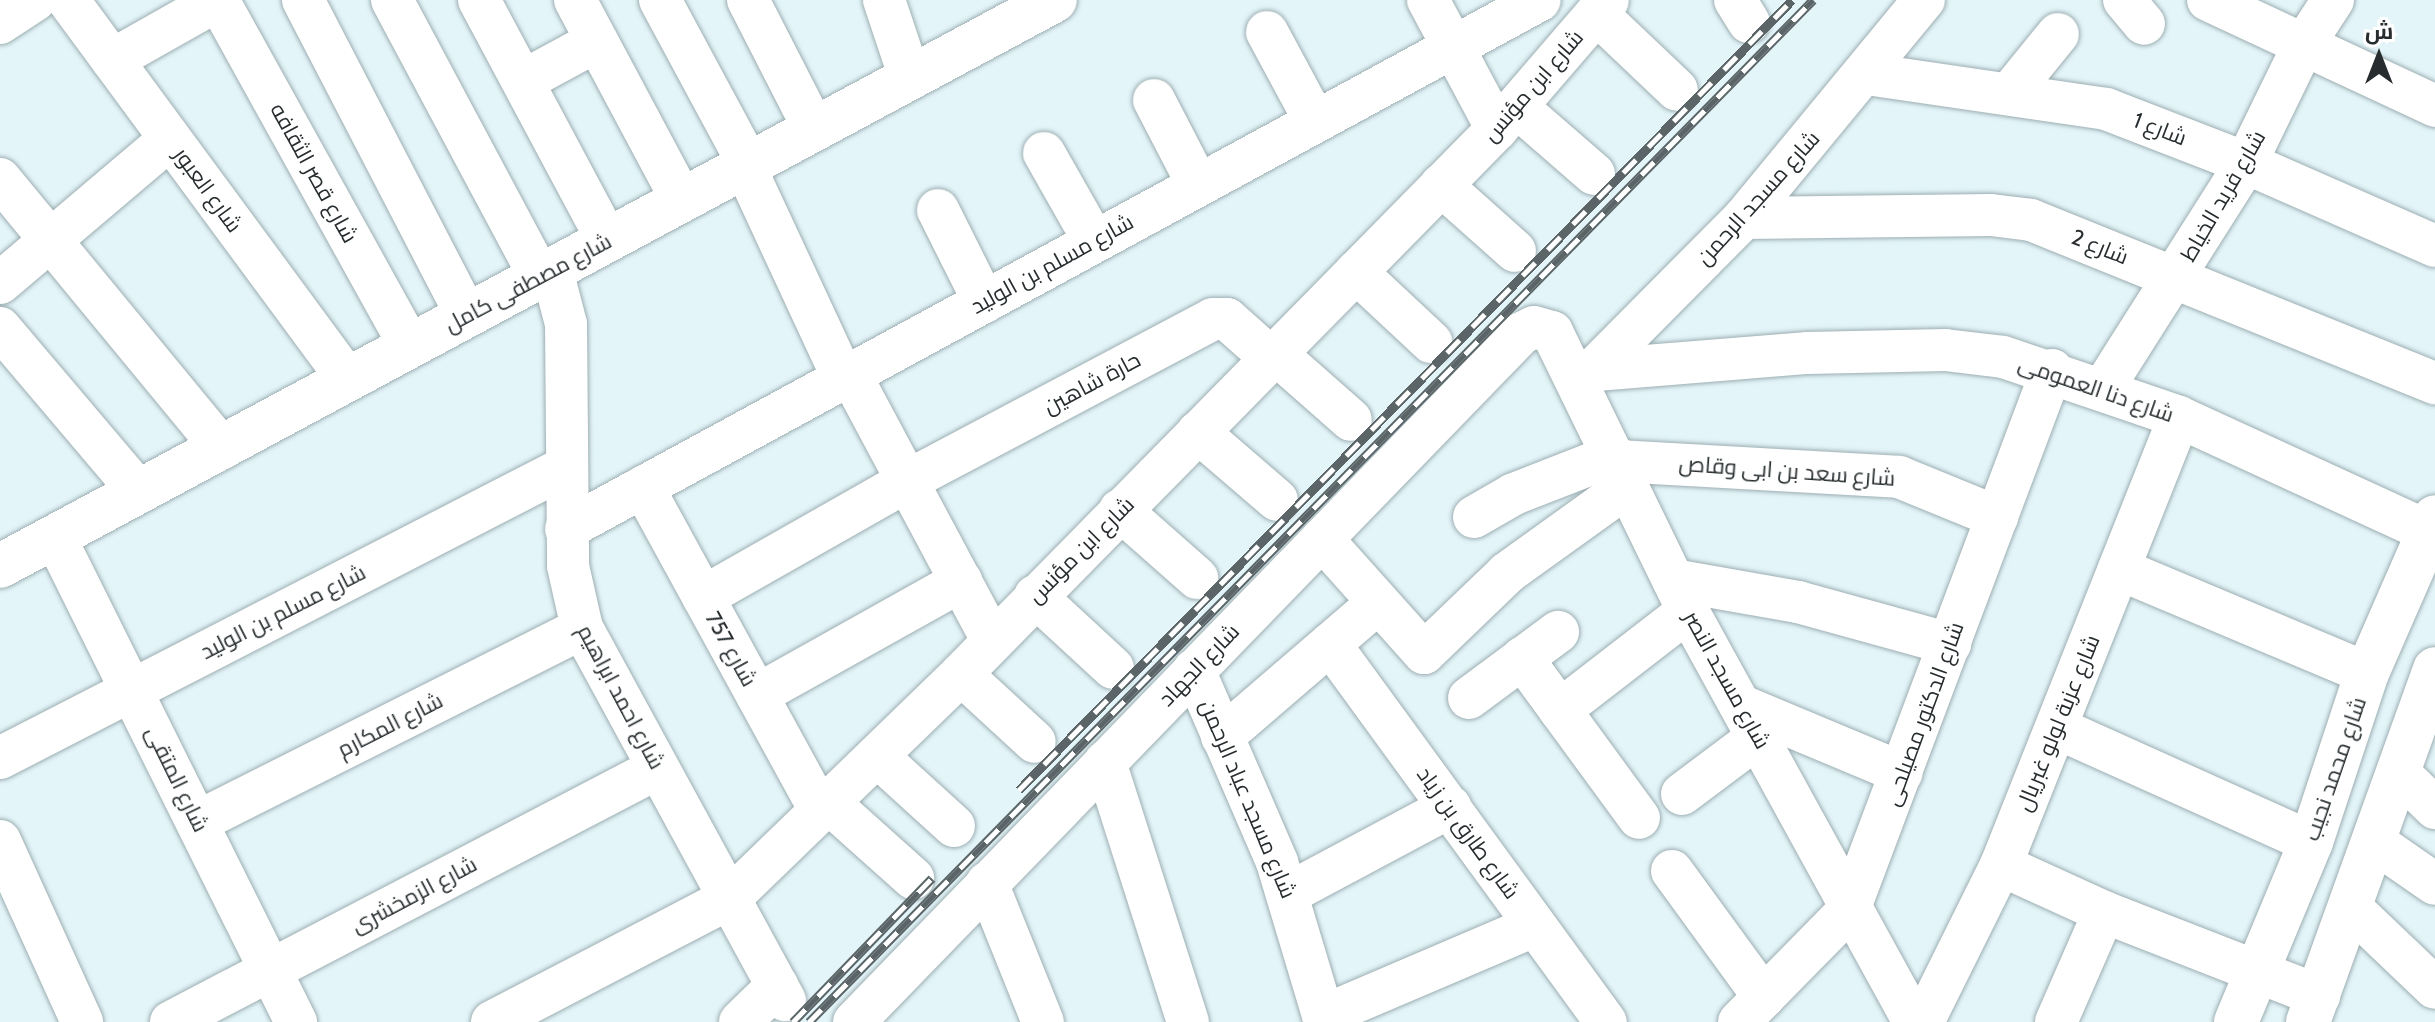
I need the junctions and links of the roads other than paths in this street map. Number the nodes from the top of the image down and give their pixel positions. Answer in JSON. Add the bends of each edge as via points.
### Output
{"nodes":[{"id":1,"x":35,"y":0,"type":"edge"},
{"id":2,"x":68,"y":0,"type":"edge"},
{"id":3,"x":218,"y":0,"type":"edge"},
{"id":4,"x":303,"y":0,"type":"edge"},
{"id":5,"x":392,"y":0,"type":"edge"},
{"id":6,"x":479,"y":0,"type":"edge"},
{"id":7,"x":575,"y":0,"type":"edge"},
{"id":8,"x":660,"y":0,"type":"edge"},
{"id":9,"x":748,"y":0,"type":"edge"},
{"id":10,"x":884,"y":0,"type":"edge"},
{"id":11,"x":1055,"y":0,"type":"edge"},
{"id":12,"x":1428,"y":0,"type":"edge"},
{"id":13,"x":1540,"y":0,"type":"edge"},
{"id":14,"x":1924,"y":0,"type":"edge"},
{"id":15,"x":2208,"y":0,"type":"edge"},
{"id":16,"x":2333,"y":0,"type":"edge"},
{"id":17,"x":1602,"y":7,"type":"edge"},
{"id":18,"x":0,"y":23,"type":"edge"},
{"id":19,"x":1267,"y":32,"type":"dead end"},
{"id":20,"x":2058,"y":34,"type":"dead end"},
{"id":21,"x":597,"y":41,"type":"junction"},
{"id":22,"x":1452,"y":46,"type":"junction"},
{"id":23,"x":2303,"y":46,"type":"junction"},
{"id":24,"x":112,"y":60,"type":"junction"},
{"id":25,"x":1867,"y":74,"type":"junction"},
{"id":26,"x":910,"y":78,"type":"junction"},
{"id":27,"x":523,"y":81,"type":"junction"},
{"id":28,"x":1677,"y":90,"type":"dead end"},
{"id":29,"x":2010,"y":93,"type":"junction"},
{"id":30,"x":1154,"y":100,"type":"dead end"},
{"id":31,"x":2435,"y":106,"type":"edge"},
{"id":32,"x":1507,"y":118,"type":"junction"},
{"id":33,"x":1315,"y":121,"type":"junction"},
{"id":34,"x":814,"y":129,"type":"junction"},
{"id":35,"x":170,"y":139,"type":"junction"},
{"id":36,"x":1044,"y":153,"type":"dead end"},
{"id":37,"x":2246,"y":163,"type":"junction"},
{"id":38,"x":747,"y":166,"type":"junction"},
{"id":39,"x":1594,"y":174,"type":"dead end"},
{"id":40,"x":0,"y":179,"type":"edge"},
{"id":41,"x":1198,"y":185,"type":"junction"},
{"id":42,"x":1441,"y":185,"type":"junction"},
{"id":43,"x":682,"y":200,"type":"junction"},
{"id":44,"x":938,"y":210,"type":"dead end"},
{"id":45,"x":1744,"y":218,"type":"junction"},
{"id":46,"x":51,"y":240,"type":"junction"},
{"id":47,"x":607,"y":240,"type":"junction"},
{"id":48,"x":1094,"y":241,"type":"junction"},
{"id":49,"x":2435,"y":246,"type":"edge"},
{"id":50,"x":1515,"y":251,"type":"dead end"},
{"id":51,"x":1356,"y":272,"type":"junction"},
{"id":52,"x":546,"y":273,"type":"junction"},
{"id":53,"x":2175,"y":277,"type":"junction"},
{"id":54,"x":0,"y":283,"type":"edge"},
{"id":55,"x":984,"y":302,"type":"junction"},
{"id":56,"x":467,"y":316,"type":"junction"},
{"id":57,"x":0,"y":328,"type":"edge"},
{"id":58,"x":1552,"y":332,"type":"joint"},
{"id":59,"x":1431,"y":342,"type":"dead end"},
{"id":60,"x":410,"y":346,"type":"junction"},
{"id":61,"x":1273,"y":356,"type":"junction"},
{"id":62,"x":2052,"y":370,"type":"junction"},
{"id":63,"x":846,"y":376,"type":"junction"},
{"id":64,"x":1587,"y":377,"type":"junction"},
{"id":65,"x":348,"y":380,"type":"junction"},
{"id":66,"x":2435,"y":383,"type":"edge"},
{"id":67,"x":2104,"y":387,"type":"junction"},
{"id":68,"x":2179,"y":417,"type":"junction"},
{"id":69,"x":1351,"y":420,"type":"dead end"},
{"id":70,"x":1198,"y":432,"type":"junction"},
{"id":71,"x":222,"y":448,"type":"junction"},
{"id":72,"x":566,"y":467,"type":"junction"},
{"id":73,"x":1619,"y":467,"type":"junction"},
{"id":74,"x":907,"y":481,"type":"junction"},
{"id":75,"x":643,"y":487,"type":"junction"},
{"id":76,"x":139,"y":492,"type":"junction"},
{"id":77,"x":1277,"y":500,"type":"dead end"},
{"id":78,"x":1120,"y":510,"type":"junction"},
{"id":79,"x":1474,"y":517,"type":"dead end"},
{"id":80,"x":1997,"y":517,"type":"junction"},
{"id":81,"x":2432,"y":525,"type":"edge"},
{"id":82,"x":566,"y":529,"type":"junction"},
{"id":83,"x":55,"y":537,"type":"junction"},
{"id":84,"x":1322,"y":539,"type":"junction"},
{"id":85,"x":0,"y":566,"type":"edge"},
{"id":86,"x":2119,"y":569,"type":"junction"},
{"id":87,"x":1197,"y":578,"type":"dead end"},
{"id":88,"x":961,"y":581,"type":"junction"},
{"id":89,"x":1680,"y":595,"type":"junction"},
{"id":90,"x":1035,"y":596,"type":"junction"},
{"id":91,"x":703,"y":597,"type":"junction"},
{"id":92,"x":1378,"y":603,"type":"junction"},
{"id":93,"x":582,"y":628,"type":"junction"},
{"id":94,"x":1558,"y":632,"type":"dead end"},
{"id":95,"x":992,"y":640,"type":"junction"},
{"id":96,"x":1330,"y":644,"type":"junction"},
{"id":97,"x":1950,"y":644,"type":"junction"},
{"id":98,"x":1522,"y":658,"type":"junction"},
{"id":99,"x":1113,"y":668,"type":"dead end"},
{"id":100,"x":1194,"y":670,"type":"junction"},
{"id":101,"x":2367,"y":673,"type":"junction"},
{"id":102,"x":2434,"y":673,"type":"edge"},
{"id":103,"x":961,"y":674,"type":"junction"},
{"id":104,"x":133,"y":689,"type":"junction"},
{"id":105,"x":757,"y":695,"type":"junction"},
{"id":106,"x":1469,"y":698,"type":"dead end"},
{"id":107,"x":1560,"y":710,"type":"junction"},
{"id":108,"x":1750,"y":721,"type":"junction"},
{"id":109,"x":2057,"y":728,"type":"junction"},
{"id":110,"x":1222,"y":737,"type":"junction"},
{"id":111,"x":1035,"y":742,"type":"dead end"},
{"id":112,"x":877,"y":756,"type":"junction"},
{"id":113,"x":0,"y":758,"type":"edge"},
{"id":114,"x":1105,"y":762,"type":"junction"},
{"id":115,"x":658,"y":768,"type":"junction"},
{"id":116,"x":2398,"y":772,"type":"junction"},
{"id":117,"x":1902,"y":773,"type":"junction"},
{"id":118,"x":1682,"y":794,"type":"dead end"},
{"id":119,"x":824,"y":807,"type":"junction"},
{"id":120,"x":1450,"y":807,"type":"junction"},
{"id":121,"x":2435,"y":808,"type":"edge"},
{"id":122,"x":1639,"y":818,"type":"dead end"},
{"id":123,"x":197,"y":822,"type":"junction"},
{"id":124,"x":954,"y":826,"type":"dead end"},
{"id":125,"x":0,"y":841,"type":"edge"},
{"id":126,"x":2373,"y":841,"type":"junction"},
{"id":127,"x":2311,"y":842,"type":"junction"},
{"id":128,"x":2001,"y":865,"type":"junction"},
{"id":129,"x":1672,"y":871,"type":"dead end"},
{"id":130,"x":913,"y":878,"type":"dead end"},
{"id":131,"x":987,"y":883,"type":"junction"},
{"id":132,"x":2435,"y":884,"type":"edge"},
{"id":133,"x":1289,"y":893,"type":"junction"},
{"id":134,"x":730,"y":898,"type":"junction"},
{"id":135,"x":2350,"y":907,"type":"junction"},
{"id":136,"x":1849,"y":910,"type":"junction"},
{"id":137,"x":2104,"y":912,"type":"junction"},
{"id":138,"x":1534,"y":926,"type":"junction"},
{"id":139,"x":270,"y":971,"type":"junction"},
{"id":140,"x":2259,"y":972,"type":"junction"},
{"id":141,"x":2435,"y":988,"type":"edge"},
{"id":142,"x":1752,"y":1009,"type":"edge"},
{"id":143,"x":876,"y":1012,"type":"edge"},
{"id":144,"x":2314,"y":1014,"type":"edge"},
{"id":145,"x":1324,"y":1019,"type":"edge"},
{"id":146,"x":82,"y":1022,"type":"edge"},
{"id":147,"x":171,"y":1022,"type":"edge"},
{"id":148,"x":296,"y":1022,"type":"edge"},
{"id":149,"x":492,"y":1022,"type":"edge"},
{"id":150,"x":740,"y":1022,"type":"edge"},
{"id":151,"x":1043,"y":1022,"type":"edge"},
{"id":152,"x":1188,"y":1022,"type":"edge"},
{"id":153,"x":1606,"y":1022,"type":"edge"},
{"id":154,"x":1914,"y":1022,"type":"edge"},
{"id":155,"x":1923,"y":1022,"type":"edge"},
{"id":156,"x":2056,"y":1022,"type":"edge"},
{"id":157,"x":2236,"y":1022,"type":"edge"}],
"edges":[{"from":1,"to":18,"type":"street"},
{"from":2,"to":24,"type":"street","name":"شارع العبور"},
{"from":3,"to":24,"type":"street"},
{"from":3,"to":60,"type":"street","name":"شارع قصر الثقافه"},
{"from":4,"to":56,"type":"street"},
{"from":5,"to":52,"type":"street","name":"شارع احمد ابراهيم"},
{"from":6,"to":27,"type":"street"},
{"from":7,"to":21,"type":"street"},
{"from":8,"to":38,"type":"street"},
{"from":9,"to":34,"type":"street"},
{"from":10,"to":26,"type":"street"},
{"from":11,"to":26,"type":"main road","name":"شارع مصطفى كامل"},
{"from":12,"to":22,"type":"street"},
{"from":13,"to":22,"type":"street","name":"شارع مسلم بن الوليد"},
{"from":14,"to":25,"type":"street","name":"شارع مسجد الرحمن"},
{"from":15,"to":23,"type":"street"},
{"from":16,"to":23,"type":"street","name":"شارع فريد الخياط"},
{"from":17,"to":28,"type":"street"},
{"from":17,"to":32,"type":"street","name":"شارع ابن مؤنس"},
{"from":19,"to":33,"type":"street"},
{"from":20,"to":29,"type":"street"},
{"from":21,"to":27,"type":"street"},
{"from":21,"to":43,"type":"street"},
{"from":22,"to":32,"type":"street"},
{"from":22,"to":33,"type":"street","name":"شارع مسلم بن الوليد"},
{"from":23,"to":31,"type":"street"},
{"from":23,"to":37,"type":"street","name":"شارع فريد الخياط"},
{"from":24,"to":35,"type":"street","name":"شارع العبور"},
{"from":25,"to":29,"type":"street","name":"شارع 1"},
{"from":25,"to":45,"type":"street","name":"شارع مسجد الرحمن"},
{"from":26,"to":34,"type":"main road","name":"شارع مصطفى كامل"},
{"from":27,"to":47,"type":"street"},
{"from":29,"to":37,"type":"street","name":"شارع 1","via":[[2106,109]]},
{"from":30,"to":41,"type":"street"},
{"from":32,"to":39,"type":"street"},
{"from":32,"to":42,"type":"street","name":"شارع ابن مؤنس"},
{"from":33,"to":41,"type":"street","name":"شارع مسلم بن الوليد"},
{"from":34,"to":38,"type":"main road","name":"شارع مصطفى كامل"},
{"from":35,"to":46,"type":"street"},
{"from":35,"to":65,"type":"street","name":"شارع العبور"},
{"from":36,"to":48,"type":"street"},
{"from":37,"to":49,"type":"street","name":"شارع 1"},
{"from":37,"to":53,"type":"street","name":"شارع فريد الخياط"},
{"from":38,"to":43,"type":"main road","name":"شارع مصطفى كامل"},
{"from":38,"to":63,"type":"street"},
{"from":40,"to":46,"type":"street"},
{"from":41,"to":48,"type":"street","name":"شارع مسلم بن الوليد"},
{"from":42,"to":50,"type":"street"},
{"from":42,"to":51,"type":"street","name":"شارع ابن مؤنس"},
{"from":43,"to":47,"type":"main road","name":"شارع مصطفى كامل"},
{"from":44,"to":55,"type":"street"},
{"from":45,"to":53,"type":"street","name":"شارع 2","via":[[1991,215],[2031,220]]},
{"from":45,"to":64,"type":"street","name":"شارع مسجد الرحمن"},
{"from":46,"to":54,"type":"street"},
{"from":46,"to":71,"type":"street"},
{"from":47,"to":52,"type":"main road","name":"شارع مصطفى كامل"},
{"from":48,"to":55,"type":"street","name":"شارع مسلم بن الوليد"},
{"from":51,"to":59,"type":"street"},
{"from":51,"to":61,"type":"street","name":"شارع ابن مؤنس"},
{"from":52,"to":56,"type":"main road","name":"شارع مصطفى كامل"},
{"from":52,"to":72,"type":"street","name":"شارع احمد ابراهيم","via":[[566,324]]},
{"from":53,"to":66,"type":"street","name":"شارع 2"},
{"from":53,"to":67,"type":"street","name":"شارع فريد الخياط"},
{"from":55,"to":63,"type":"street","name":"شارع مسلم بن الوليد"},
{"from":56,"to":60,"type":"main road","name":"شارع مصطفى كامل"},
{"from":57,"to":76,"type":"street"},
{"from":58,"to":64,"type":"street","name":"شارع مسجد النصر"},
{"from":58,"to":84,"type":"street","name":"شارع الجهاد","via":[[1534,327],[1522,333]]},
{"from":60,"to":65,"type":"main road","name":"شارع مصطفى كامل"},
{"from":61,"to":69,"type":"street","name":"حارة شاهين"},
{"from":61,"to":70,"type":"street","name":"شارع ابن مؤنس"},
{"from":61,"to":74,"type":"street","name":"حارة شاهين","via":[[1227,319],[1213,319]]},
{"from":62,"to":64,"type":"street","name":"شارع دنا العمومى","via":[[1945,350],[1808,353]]},
{"from":62,"to":67,"type":"street","name":"شارع دنا العمومى"},
{"from":62,"to":80,"type":"street","name":"شارع الدكتور مصيلحى"},
{"from":63,"to":74,"type":"street"},
{"from":63,"to":75,"type":"street","name":"شارع مسلم بن الوليد"},
{"from":64,"to":73,"type":"street","name":"شارع مسجد النصر"},
{"from":65,"to":71,"type":"main road","name":"شارع مصطفى كامل"},
{"from":67,"to":68,"type":"street","name":"شارع دنا العمومى"},
{"from":68,"to":81,"type":"street","name":"شارع دنا العمومى"},
{"from":68,"to":86,"type":"street","name":"شارع عزبة لولو غبريال"},
{"from":70,"to":77,"type":"street"},
{"from":70,"to":78,"type":"street","name":"شارع ابن مؤنس"},
{"from":71,"to":76,"type":"main road","name":"شارع مصطفى كامل"},
{"from":72,"to":82,"type":"street","name":"شارع احمد ابراهيم"},
{"from":72,"to":104,"type":"street","name":"شارع مسلم بن الوليد"},
{"from":73,"to":79,"type":"street","via":[[1514,494]]},
{"from":73,"to":80,"type":"street","name":"شارع سعد بن ابى وقاص","via":[[1899,477]]},
{"from":73,"to":89,"type":"street","name":"شارع مسجد النصر"},
{"from":73,"to":92,"type":"street","via":[[1424,653]]},
{"from":74,"to":88,"type":"street"},
{"from":74,"to":91,"type":"street","name":"حارة شاهين"},
{"from":75,"to":82,"type":"street","name":"شارع مسلم بن الوليد"},
{"from":75,"to":91,"type":"street","name":"شارع 757"},
{"from":76,"to":83,"type":"main road","name":"شارع مصطفى كامل"},
{"from":78,"to":87,"type":"street"},
{"from":78,"to":90,"type":"street","name":"شارع ابن مؤنس"},
{"from":80,"to":97,"type":"street","name":"شارع الدكتور مصيلحى"},
{"from":81,"to":101,"type":"main road","name":"شارع محمد نجيب"},
{"from":82,"to":93,"type":"street","name":"شارع احمد ابراهيم"},
{"from":83,"to":85,"type":"main road","name":"شارع مصطفى كامل"},
{"from":83,"to":104,"type":"street","name":"شارع المتقى"},
{"from":84,"to":92,"type":"street"},
{"from":84,"to":100,"type":"street","name":"شارع الجهاد"},
{"from":86,"to":101,"type":"street"},
{"from":86,"to":109,"type":"street","name":"شارع عزبة لولو غبريال"},
{"from":88,"to":95,"type":"street"},
{"from":88,"to":105,"type":"street"},
{"from":89,"to":97,"type":"street","via":[[1798,602]]},
{"from":89,"to":107,"type":"street"},
{"from":89,"to":108,"type":"street","name":"شارع مسجد النصر"},
{"from":90,"to":95,"type":"street","name":"شارع ابن مؤنس"},
{"from":90,"to":99,"type":"street"},
{"from":91,"to":105,"type":"street","name":"شارع 757"},
{"from":92,"to":96,"type":"street"},
{"from":93,"to":115,"type":"street","name":"شارع احمد ابراهيم"},
{"from":93,"to":123,"type":"street","name":"شارع المكارم"},
{"from":94,"to":98,"type":"street"},
{"from":95,"to":103,"type":"street","name":"شارع ابن مؤنس"},
{"from":96,"to":110,"type":"street"},
{"from":96,"to":120,"type":"street","name":"شارع طارق بن زياد"},
{"from":97,"to":117,"type":"street","name":"شارع الدكتور مصيلحى"},
{"from":98,"to":106,"type":"street"},
{"from":98,"to":107,"type":"street"},
{"from":100,"to":110,"type":"street","name":"شارع مسجد عباد الرحمن"},
{"from":100,"to":114,"type":"street","name":"شارع الجهاد"},
{"from":101,"to":127,"type":"main road","name":"شارع محمد نجيب"},
{"from":102,"to":116,"type":"main road"},
{"from":103,"to":111,"type":"street"},
{"from":103,"to":112,"type":"street","name":"شارع ابن مؤنس"},
{"from":104,"to":113,"type":"street","name":"شارع مسلم بن الوليد"},
{"from":104,"to":123,"type":"street","name":"شارع المتقى"},
{"from":105,"to":119,"type":"street","name":"شارع 757"},
{"from":107,"to":122,"type":"street"},
{"from":108,"to":117,"type":"street"},
{"from":108,"to":118,"type":"street"},
{"from":108,"to":136,"type":"street","name":"شارع مسجد النصر"},
{"from":109,"to":127,"type":"street"},
{"from":109,"to":128,"type":"street","name":"شارع عزبة لولو غبريال"},
{"from":110,"to":133,"type":"street","name":"شارع مسجد عباد الرحمن"},
{"from":112,"to":119,"type":"street","name":"شارع ابن مؤنس"},
{"from":112,"to":124,"type":"street"},
{"from":114,"to":131,"type":"street","name":"شارع الجهاد"},
{"from":114,"to":152,"type":"street"},
{"from":115,"to":134,"type":"street","name":"شارع احمد ابراهيم"},
{"from":115,"to":139,"type":"street","name":"شارع الزمخشرى"},
{"from":116,"to":121,"type":"street"},
{"from":116,"to":126,"type":"main road"},
{"from":117,"to":136,"type":"street","name":"شارع الدكتور مصيلحى"},
{"from":119,"to":130,"type":"street","name":"شارع 757"},
{"from":119,"to":134,"type":"street","name":"شارع ابن مؤنس"},
{"from":120,"to":133,"type":"street"},
{"from":120,"to":138,"type":"street","name":"شارع طارق بن زياد"},
{"from":123,"to":139,"type":"street","name":"شارع المتقى"},
{"from":125,"to":146,"type":"street"},
{"from":126,"to":132,"type":"street"},
{"from":126,"to":135,"type":"main road"},
{"from":127,"to":140,"type":"main road","name":"شارع محمد نجيب"},
{"from":128,"to":137,"type":"street"},
{"from":128,"to":155,"type":"street","name":"شارع عزبة لولو غبريال"},
{"from":129,"to":142,"type":"street"},
{"from":131,"to":143,"type":"street","name":"شارع الجهاد"},
{"from":131,"to":151,"type":"street"},
{"from":133,"to":145,"type":"street","name":"شارع مسجد عباد الرحمن"},
{"from":134,"to":149,"type":"street","name":"شارع ابن مؤنس"},
{"from":134,"to":150,"type":"street","name":"شارع احمد ابراهيم","via":[[781,993]]},
{"from":135,"to":141,"type":"street"},
{"from":135,"to":144,"type":"main road"},
{"from":136,"to":142,"type":"street","name":"شارع الدكتور مصيلحى"},
{"from":136,"to":154,"type":"street","name":"شارع مسجد النصر"},
{"from":137,"to":140,"type":"street"},
{"from":137,"to":156,"type":"street"},
{"from":138,"to":145,"type":"street"},
{"from":138,"to":153,"type":"street","name":"شارع طارق بن زياد"},
{"from":139,"to":147,"type":"street","name":"شارع الزمخشرى"},
{"from":139,"to":148,"type":"street","name":"شارع المتقى"},
{"from":140,"to":144,"type":"street"},
{"from":140,"to":157,"type":"main road","name":"شارع محمد نجيب"}]}
